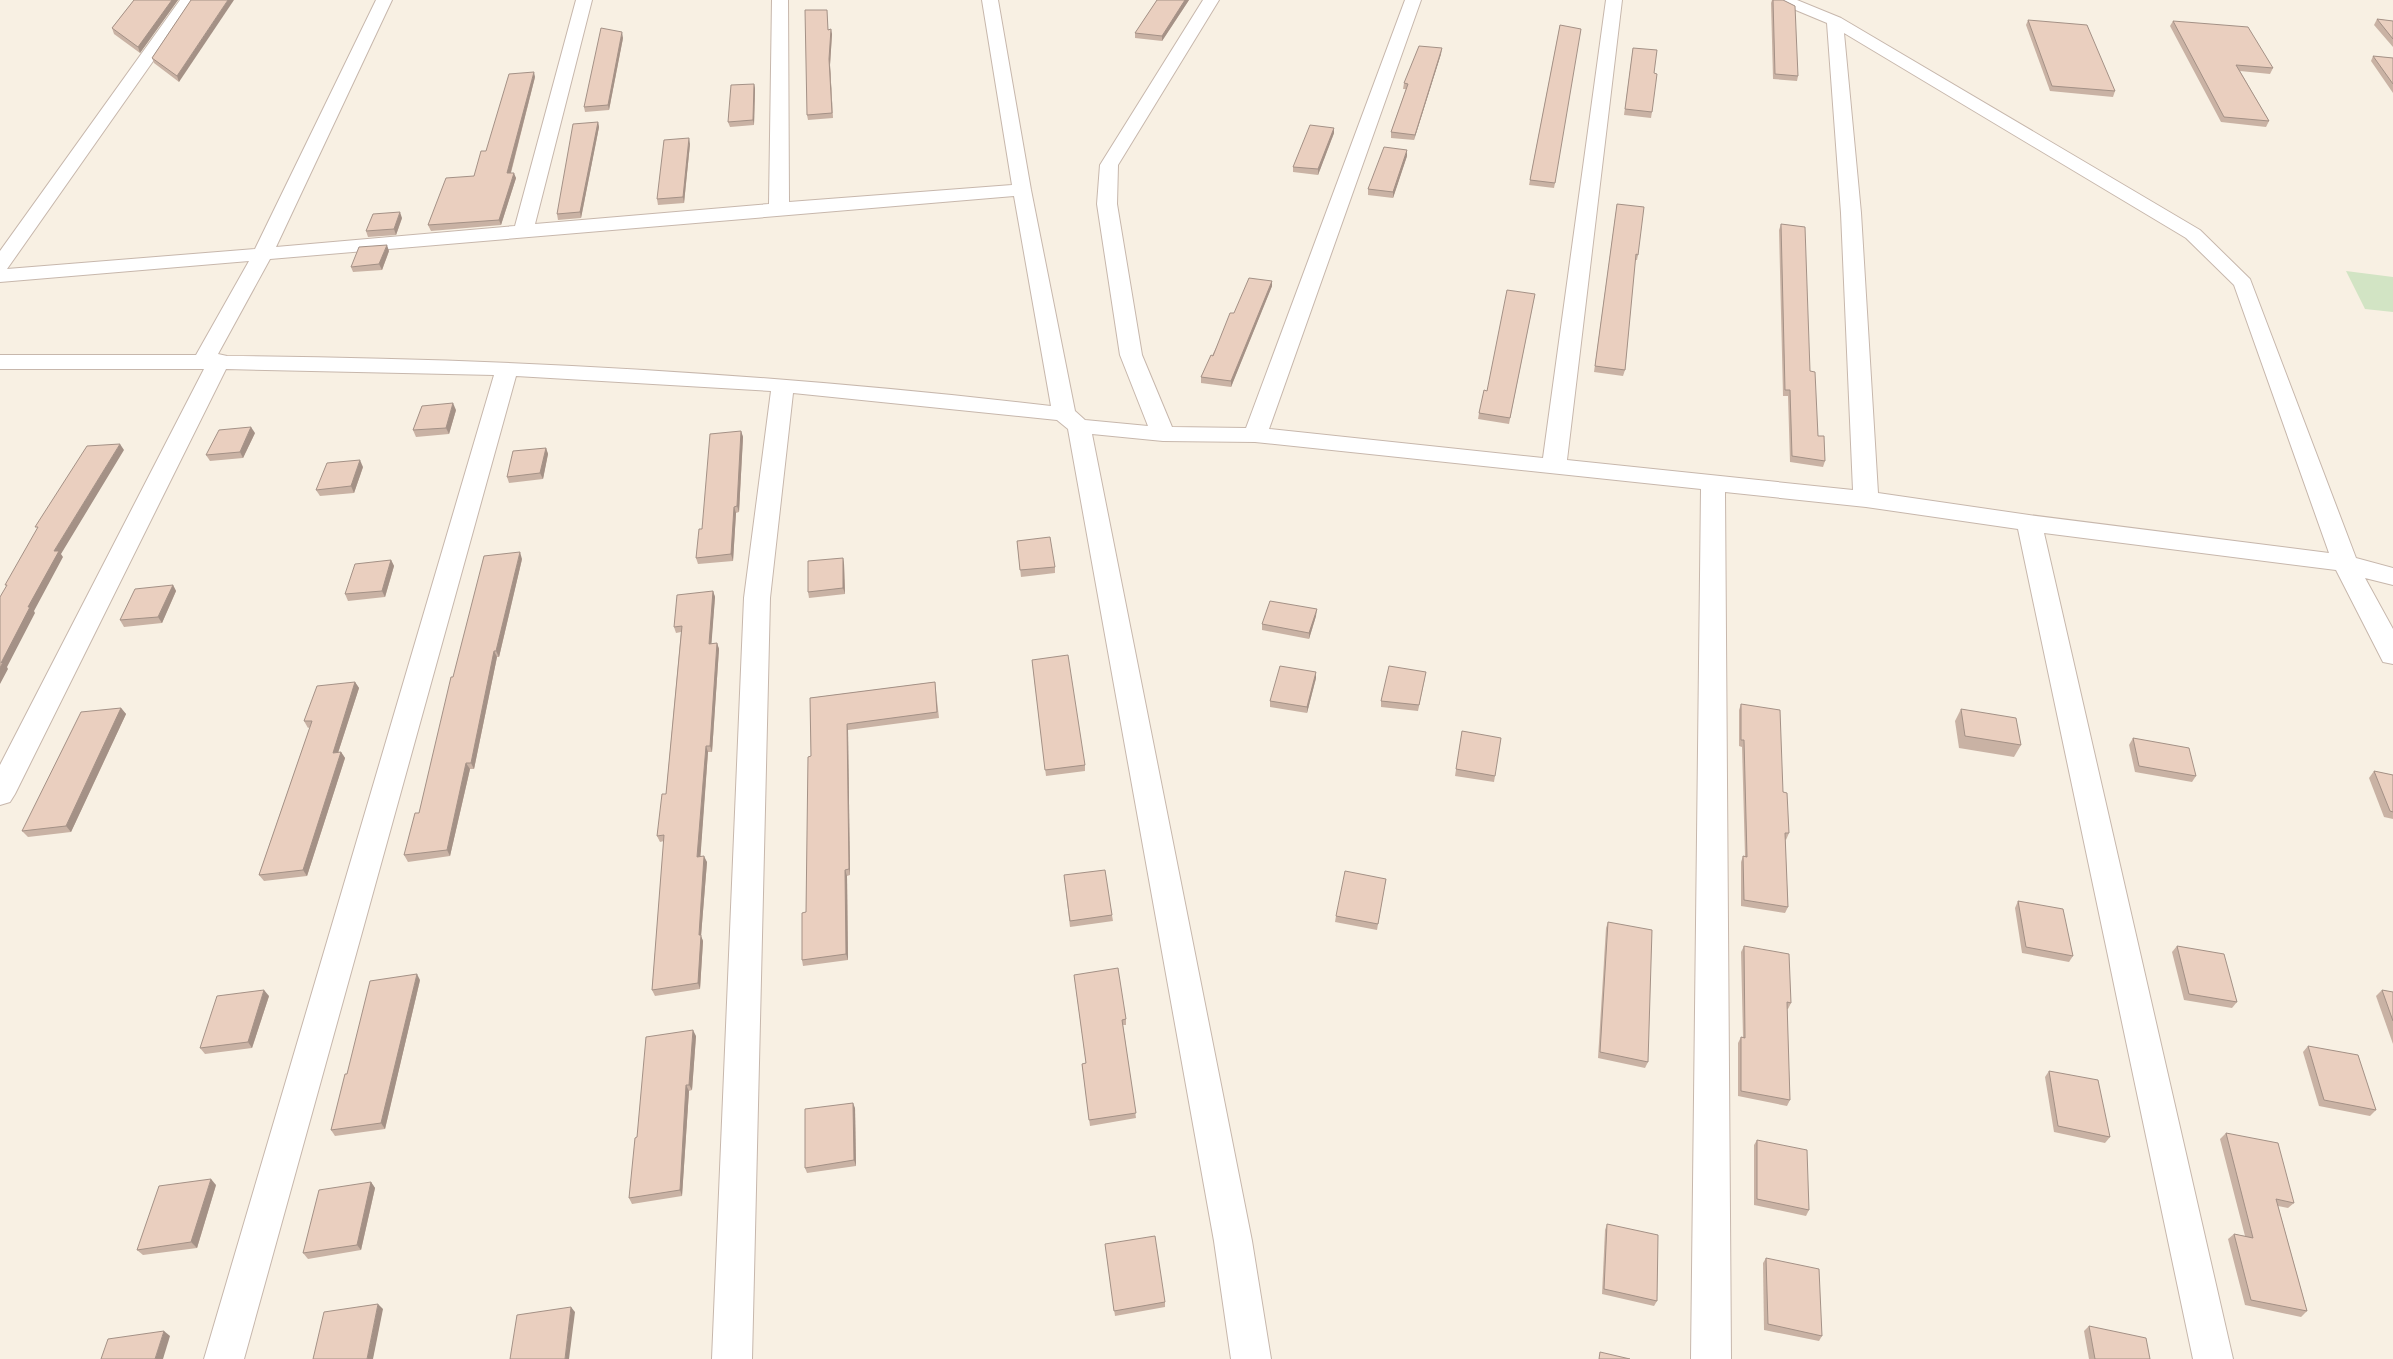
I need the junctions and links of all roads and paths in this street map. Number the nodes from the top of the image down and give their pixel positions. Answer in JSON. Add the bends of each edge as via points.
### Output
{"nodes":[{"id":1,"x":188,"y":0,"type":"edge"},
{"id":2,"x":384,"y":0,"type":"edge"},
{"id":3,"x":584,"y":0,"type":"edge"},
{"id":4,"x":780,"y":0,"type":"edge"},
{"id":5,"x":990,"y":0,"type":"edge"},
{"id":6,"x":1211,"y":0,"type":"edge"},
{"id":7,"x":1413,"y":0,"type":"edge"},
{"id":8,"x":1614,"y":0,"type":"edge"},
{"id":9,"x":1784,"y":0,"type":"edge"},
{"id":10,"x":1835,"y":22,"type":"junction"},
{"id":11,"x":1022,"y":190,"type":"junction"},
{"id":12,"x":779,"y":207,"type":"junction"},
{"id":13,"x":524,"y":231,"type":"junction"},
{"id":14,"x":262,"y":255,"type":"junction"},
{"id":15,"x":0,"y":265,"type":"edge"},
{"id":16,"x":0,"y":276,"type":"edge"},
{"id":17,"x":211,"y":360,"type":"junction"},
{"id":18,"x":0,"y":362,"type":"edge"},
{"id":19,"x":507,"y":369,"type":"junction"},
{"id":20,"x":783,"y":386,"type":"junction"},
{"id":21,"x":1072,"y":420,"type":"junction"},
{"id":22,"x":1164,"y":434,"type":"junction"},
{"id":23,"x":1255,"y":435,"type":"junction"},
{"id":24,"x":1554,"y":466,"type":"junction"},
{"id":25,"x":1713,"y":483,"type":"junction"},
{"id":26,"x":1866,"y":499,"type":"junction"},
{"id":27,"x":2029,"y":523,"type":"junction"},
{"id":28,"x":2345,"y":563,"type":"junction"},
{"id":29,"x":2393,"y":577,"type":"edge"},
{"id":30,"x":2393,"y":655,"type":"edge"},
{"id":31,"x":0,"y":794,"type":"edge"},
{"id":32,"x":1248,"y":1358,"type":"edge"},
{"id":33,"x":224,"y":1359,"type":"edge"},
{"id":34,"x":732,"y":1359,"type":"edge"},
{"id":35,"x":1711,"y":1359,"type":"edge"},
{"id":36,"x":2213,"y":1359,"type":"edge"}],
"edges":[{"from":1,"to":15,"type":"street"},
{"from":2,"to":14,"type":"street"},
{"from":3,"to":13,"type":"street"},
{"from":4,"to":12,"type":"street"},
{"from":5,"to":11,"type":"street"},
{"from":6,"to":22,"type":"street","via":[[1109,165],[1107,204],[1131,356]]},
{"from":7,"to":23,"type":"street"},
{"from":8,"to":24,"type":"street"},
{"from":9,"to":10,"type":"street"},
{"from":10,"to":26,"type":"street","via":[[1851,213]]},
{"from":10,"to":28,"type":"street","via":[[2193,234],[2243,283]]},
{"from":11,"to":12,"type":"street"},
{"from":11,"to":21,"type":"street"},
{"from":12,"to":13,"type":"street"},
{"from":13,"to":14,"type":"street"},
{"from":14,"to":16,"type":"street"},
{"from":14,"to":17,"type":"street"},
{"from":17,"to":18,"type":"street"},
{"from":17,"to":19,"type":"street"},
{"from":17,"to":31,"type":"street"},
{"from":19,"to":20,"type":"street"},
{"from":19,"to":33,"type":"street"},
{"from":20,"to":21,"type":"street"},
{"from":20,"to":34,"type":"street","via":[[757,598]]},
{"from":21,"to":22,"type":"street"},
{"from":21,"to":32,"type":"street","via":[[1231,1231]]},
{"from":22,"to":23,"type":"street"},
{"from":23,"to":24,"type":"street"},
{"from":24,"to":25,"type":"street"},
{"from":25,"to":26,"type":"street"},
{"from":25,"to":35,"type":"street"},
{"from":26,"to":27,"type":"street"},
{"from":27,"to":28,"type":"street"},
{"from":27,"to":36,"type":"street"},
{"from":28,"to":29,"type":"street"},
{"from":28,"to":30,"type":"street"}]}
